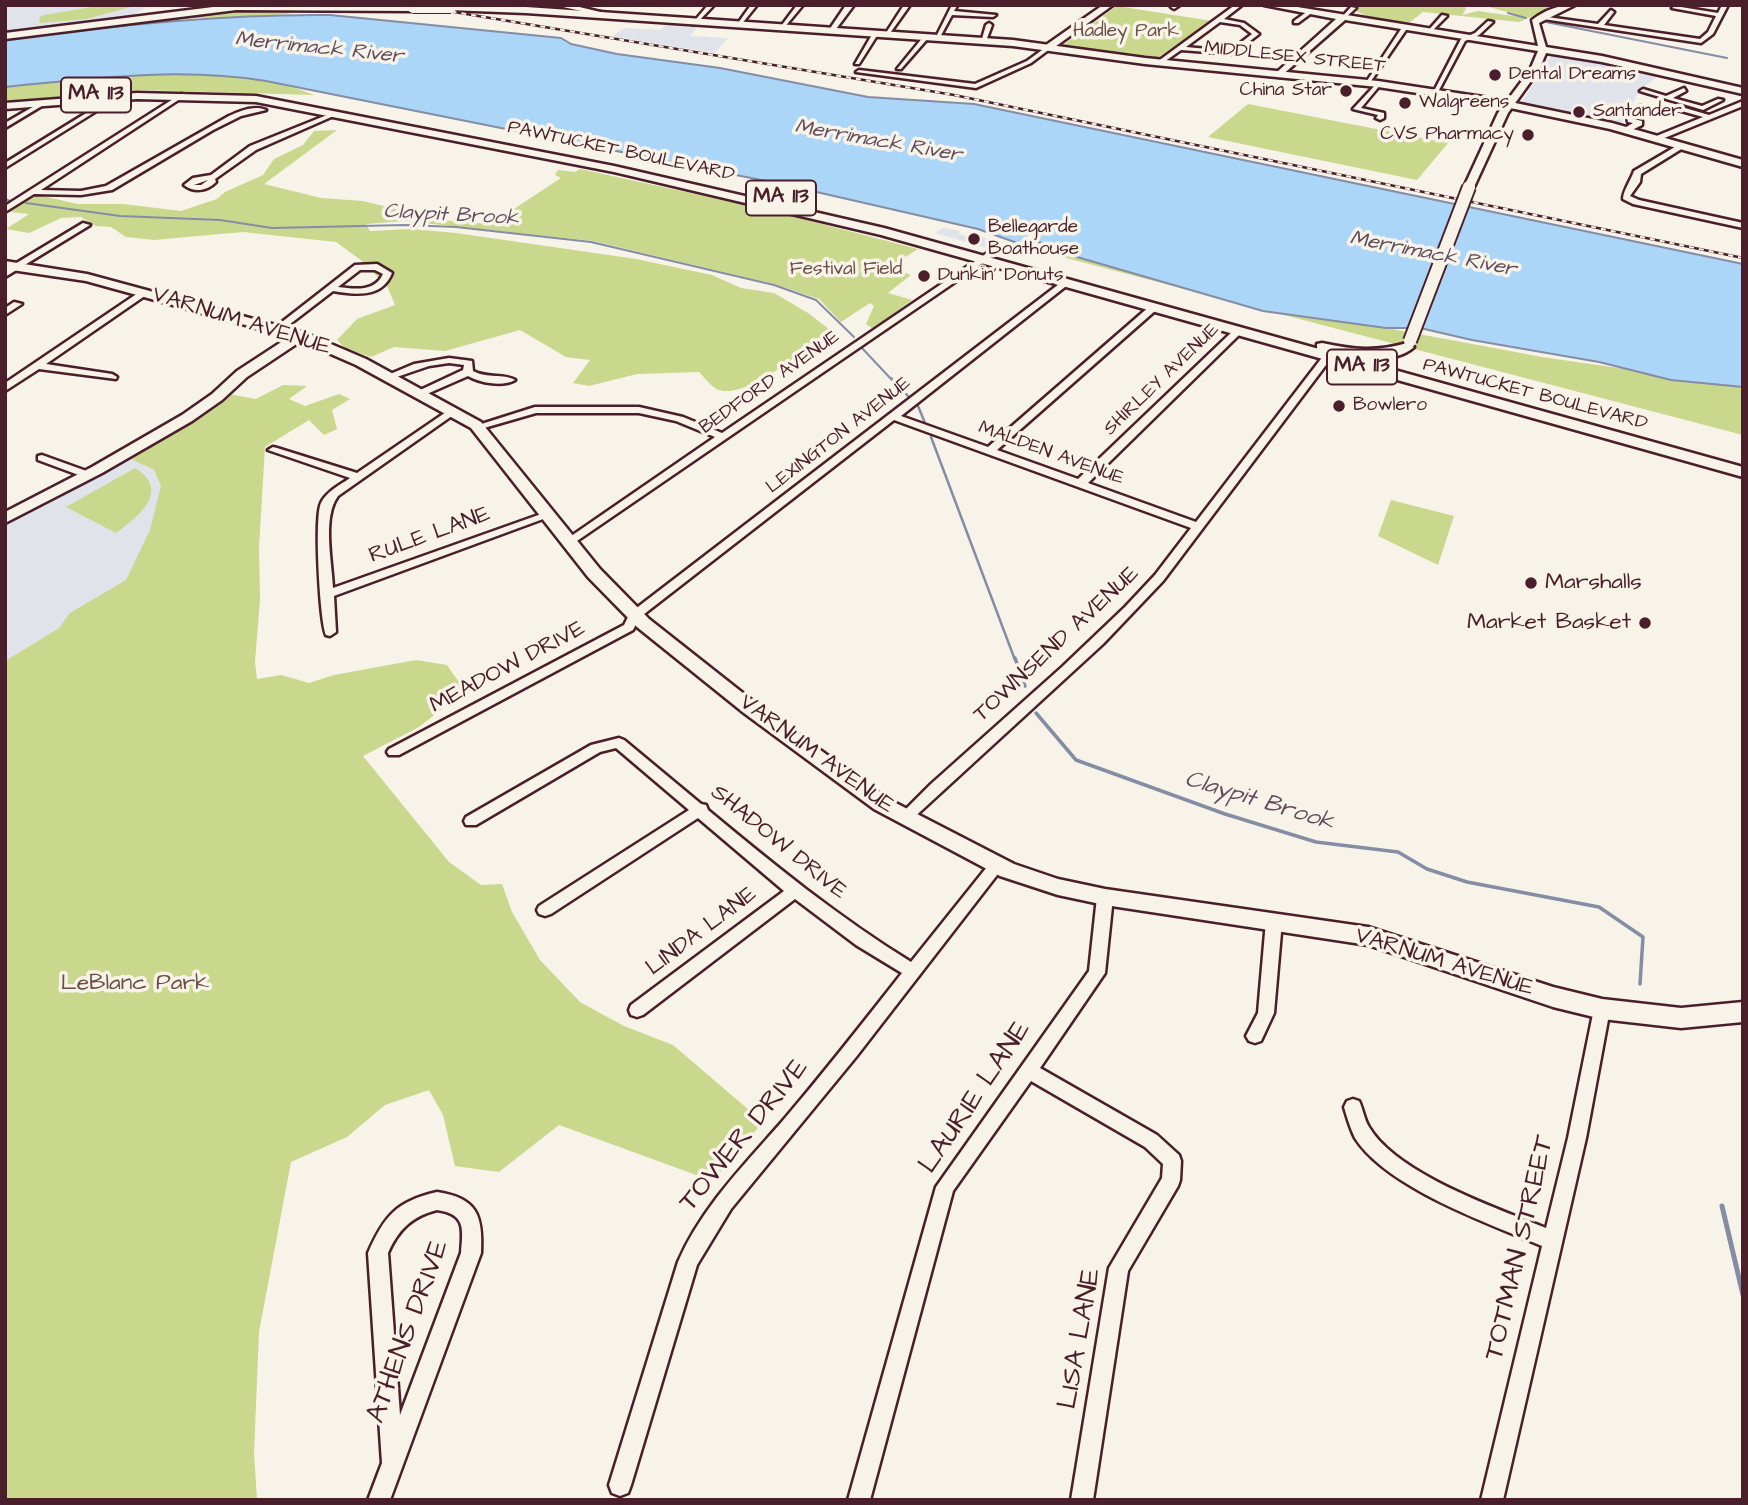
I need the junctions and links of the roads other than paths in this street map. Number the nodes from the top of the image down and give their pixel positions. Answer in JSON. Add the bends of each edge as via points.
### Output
{"nodes":[{"id":1,"x":558,"y":5,"type":"edge"},
{"id":2,"x":711,"y":5,"type":"edge"},
{"id":3,"x":754,"y":5,"type":"edge"},
{"id":4,"x":800,"y":5,"type":"edge"},
{"id":5,"x":850,"y":5,"type":"edge"},
{"id":6,"x":907,"y":5,"type":"edge"},
{"id":7,"x":954,"y":5,"type":"edge"},
{"id":8,"x":1109,"y":5,"type":"edge"},
{"id":9,"x":1239,"y":5,"type":"edge"},
{"id":10,"x":1268,"y":5,"type":"edge"},
{"id":11,"x":1571,"y":5,"type":"edge"},
{"id":12,"x":1725,"y":5,"type":"edge"},
{"id":13,"x":206,"y":7,"type":"edge"},
{"id":14,"x":569,"y":8,"type":"junction"},
{"id":15,"x":1353,"y":8,"type":"dead end"},
{"id":16,"x":1675,"y":8,"type":"dead end"},
{"id":17,"x":1310,"y":12,"type":"junction"},
{"id":18,"x":1611,"y":12,"type":"dead end"},
{"id":19,"x":950,"y":13,"type":"junction"},
{"id":20,"x":587,"y":15,"type":"junction"},
{"id":21,"x":993,"y":15,"type":"dead end"},
{"id":22,"x":1720,"y":15,"type":"junction"},
{"id":23,"x":1444,"y":16,"type":"dead end"},
{"id":24,"x":1343,"y":17,"type":"junction"},
{"id":25,"x":628,"y":18,"type":"junction"},
{"id":26,"x":1539,"y":18,"type":"junction"},
{"id":27,"x":1220,"y":20,"type":"junction"},
{"id":28,"x":1296,"y":22,"type":"dead end"},
{"id":29,"x":1490,"y":22,"type":"dead end"},
{"id":30,"x":694,"y":23,"type":"junction"},
{"id":31,"x":737,"y":25,"type":"junction"},
{"id":32,"x":989,"y":25,"type":"dead end"},
{"id":33,"x":1405,"y":27,"type":"junction"},
{"id":34,"x":1599,"y":27,"type":"junction"},
{"id":35,"x":781,"y":28,"type":"junction"},
{"id":36,"x":830,"y":31,"type":"junction"},
{"id":37,"x":1429,"y":31,"type":"junction"},
{"id":38,"x":881,"y":34,"type":"junction"},
{"id":39,"x":5,"y":36,"type":"edge"},
{"id":40,"x":1469,"y":37,"type":"junction"},
{"id":41,"x":932,"y":38,"type":"junction"},
{"id":42,"x":983,"y":41,"type":"junction"},
{"id":43,"x":1049,"y":47,"type":"junction"},
{"id":44,"x":1179,"y":48,"type":"junction"},
{"id":45,"x":1542,"y":49,"type":"junction"},
{"id":46,"x":1159,"y":62,"type":"junction"},
{"id":47,"x":857,"y":63,"type":"dead end"},
{"id":48,"x":899,"y":68,"type":"dead end"},
{"id":49,"x":859,"y":72,"type":"dead end"},
{"id":50,"x":1280,"y":74,"type":"junction"},
{"id":51,"x":1372,"y":83,"type":"junction"},
{"id":52,"x":1406,"y":88,"type":"junction"},
{"id":53,"x":1684,"y":90,"type":"dead end"},
{"id":54,"x":1643,"y":91,"type":"dead end"},
{"id":55,"x":1743,"y":91,"type":"edge"},
{"id":56,"x":1435,"y":92,"type":"junction"},
{"id":57,"x":183,"y":95,"type":"junction"},
{"id":58,"x":116,"y":97,"type":"junction"},
{"id":59,"x":1667,"y":98,"type":"junction"},
{"id":60,"x":1720,"y":100,"type":"dead end"},
{"id":61,"x":43,"y":103,"type":"junction"},
{"id":62,"x":1743,"y":103,"type":"edge"},
{"id":63,"x":1509,"y":104,"type":"junction"},
{"id":64,"x":5,"y":105,"type":"edge"},
{"id":65,"x":1703,"y":108,"type":"junction"},
{"id":66,"x":1720,"y":112,"type":"junction"},
{"id":67,"x":1552,"y":113,"type":"junction"},
{"id":68,"x":240,"y":114,"type":"dead end"},
{"id":69,"x":334,"y":114,"type":"junction"},
{"id":70,"x":1710,"y":117,"type":"junction"},
{"id":71,"x":1380,"y":118,"type":"dead end"},
{"id":72,"x":1499,"y":120,"type":"junction"},
{"id":73,"x":5,"y":126,"type":"edge"},
{"id":74,"x":1625,"y":130,"type":"junction"},
{"id":75,"x":1657,"y":139,"type":"junction"},
{"id":76,"x":1681,"y":146,"type":"junction"},
{"id":77,"x":1743,"y":164,"type":"edge"},
{"id":78,"x":5,"y":166,"type":"edge"},
{"id":79,"x":211,"y":178,"type":"dead end"},
{"id":80,"x":33,"y":192,"type":"junction"},
{"id":81,"x":5,"y":210,"type":"edge"},
{"id":82,"x":1743,"y":223,"type":"edge"},
{"id":83,"x":86,"y":225,"type":"dead end"},
{"id":84,"x":986,"y":257,"type":"junction"},
{"id":85,"x":9,"y":269,"type":"edge"},
{"id":86,"x":1066,"y":283,"type":"junction"},
{"id":87,"x":331,"y":288,"type":"junction"},
{"id":88,"x":144,"y":293,"type":"junction"},
{"id":89,"x":1116,"y":293,"type":"junction"},
{"id":90,"x":17,"y":304,"type":"dead end"},
{"id":91,"x":1153,"y":308,"type":"junction"},
{"id":92,"x":5,"y":312,"type":"edge"},
{"id":93,"x":278,"y":329,"type":"junction"},
{"id":94,"x":1237,"y":332,"type":"junction"},
{"id":95,"x":300,"y":336,"type":"junction"},
{"id":96,"x":1408,"y":344,"type":"junction"},
{"id":97,"x":1325,"y":352,"type":"junction"},
{"id":98,"x":37,"y":366,"type":"junction"},
{"id":99,"x":468,"y":372,"type":"junction"},
{"id":100,"x":1398,"y":372,"type":"junction"},
{"id":101,"x":113,"y":377,"type":"dead end"},
{"id":102,"x":388,"y":377,"type":"junction"},
{"id":103,"x":510,"y":380,"type":"dead end"},
{"id":104,"x":5,"y":388,"type":"edge"},
{"id":105,"x":420,"y":394,"type":"junction"},
{"id":106,"x":452,"y":411,"type":"junction"},
{"id":107,"x":892,"y":416,"type":"junction"},
{"id":108,"x":477,"y":427,"type":"junction"},
{"id":109,"x":723,"y":437,"type":"junction"},
{"id":110,"x":273,"y":450,"type":"dead end"},
{"id":111,"x":991,"y":450,"type":"junction"},
{"id":112,"x":42,"y":457,"type":"dead end"},
{"id":113,"x":1743,"y":461,"type":"edge"},
{"id":114,"x":1743,"y":472,"type":"edge"},
{"id":115,"x":88,"y":475,"type":"junction"},
{"id":116,"x":358,"y":477,"type":"junction"},
{"id":117,"x":1081,"y":483,"type":"junction"},
{"id":118,"x":548,"y":515,"type":"junction"},
{"id":119,"x":5,"y":518,"type":"edge"},
{"id":120,"x":1197,"y":526,"type":"junction"},
{"id":121,"x":570,"y":541,"type":"junction"},
{"id":122,"x":326,"y":595,"type":"junction"},
{"id":123,"x":634,"y":616,"type":"junction"},
{"id":124,"x":330,"y":632,"type":"dead end"},
{"id":125,"x":394,"y":752,"type":"dead end"},
{"id":126,"x":701,"y":809,"type":"junction"},
{"id":127,"x":904,"y":818,"type":"junction"},
{"id":128,"x":471,"y":821,"type":"dead end"},
{"id":129,"x":996,"y":866,"type":"junction"},
{"id":130,"x":795,"y":891,"type":"junction"},
{"id":131,"x":1105,"y":897,"type":"junction"},
{"id":132,"x":545,"y":910,"type":"dead end"},
{"id":133,"x":1274,"y":921,"type":"junction"},
{"id":134,"x":913,"y":972,"type":"junction"},
{"id":135,"x":1602,"y":1009,"type":"junction"},
{"id":136,"x":637,"y":1010,"type":"dead end"},
{"id":137,"x":1743,"y":1012,"type":"edge"},
{"id":138,"x":1255,"y":1036,"type":"dead end"},
{"id":139,"x":1028,"y":1070,"type":"junction"},
{"id":140,"x":1353,"y":1107,"type":"dead end"},
{"id":141,"x":1551,"y":1240,"type":"junction"},
{"id":142,"x":393,"y":1463,"type":"junction"},
{"id":143,"x":620,"y":1485,"type":"dead end"},
{"id":144,"x":379,"y":1500,"type":"edge"},
{"id":145,"x":859,"y":1500,"type":"edge"},
{"id":146,"x":1082,"y":1500,"type":"edge"},
{"id":147,"x":1492,"y":1500,"type":"edge"}],
"edges":[{"from":1,"to":14,"type":"main road","name":"MIDDLESEX STREET"},
{"from":2,"to":30,"type":"street"},
{"from":3,"to":31,"type":"street"},
{"from":4,"to":35,"type":"street"},
{"from":5,"to":36,"type":"main road"},
{"from":6,"to":38,"type":"street"},
{"from":7,"to":19,"type":"street"},
{"from":8,"to":43,"type":"main road"},
{"from":9,"to":27,"type":"street"},
{"from":10,"to":17,"type":"main road"},
{"from":11,"to":26,"type":"main road"},
{"from":12,"to":22,"type":"street"},
{"from":13,"to":20,"type":"main road","bridge":true,"via":[[450,8]]},
{"from":13,"to":39,"type":"main road"},
{"from":14,"to":20,"type":"main road","name":"MIDDLESEX STREET"},
{"from":14,"to":25,"type":"main road","name":"MIDDLESEX STREET"},
{"from":15,"to":24,"type":"street"},
{"from":16,"to":22,"type":"street"},
{"from":17,"to":24,"type":"main road"},
{"from":17,"to":28,"type":"street"},
{"from":18,"to":34,"type":"street"},
{"from":19,"to":21,"type":"street"},
{"from":19,"to":41,"type":"street"},
{"from":20,"to":25,"type":"main road","name":"MIDDLESEX STREET"},
{"from":22,"to":34,"type":"street","via":[[1708,36],[1692,34],[1687,41]]},
{"from":23,"to":37,"type":"street"},
{"from":24,"to":33,"type":"main road"},
{"from":24,"to":50,"type":"main road"},
{"from":25,"to":30,"type":"main road","name":"MIDDLESEX STREET"},
{"from":26,"to":34,"type":"street"},
{"from":26,"to":45,"type":"main road","via":[[1535,29]]},
{"from":27,"to":44,"type":"street"},
{"from":27,"to":44,"type":"street","via":[[1242,24],[1256,34],[1231,52]]},
{"from":29,"to":40,"type":"street"},
{"from":30,"to":31,"type":"main road","name":"MIDDLESEX STREET"},
{"from":31,"to":35,"type":"main road","name":"MIDDLESEX STREET"},
{"from":32,"to":42,"type":"street"},
{"from":33,"to":37,"type":"main road"},
{"from":33,"to":51,"type":"street"},
{"from":35,"to":36,"type":"main road","name":"MIDDLESEX STREET"},
{"from":36,"to":38,"type":"main road","name":"MIDDLESEX STREET"},
{"from":37,"to":40,"type":"main road"},
{"from":38,"to":41,"type":"main road","name":"MIDDLESEX STREET"},
{"from":38,"to":47,"type":"street"},
{"from":40,"to":45,"type":"main road"},
{"from":40,"to":56,"type":"street","via":[[1463,40]]},
{"from":41,"to":42,"type":"main road","name":"MIDDLESEX STREET"},
{"from":41,"to":48,"type":"street"},
{"from":42,"to":43,"type":"main road","name":"MIDDLESEX STREET"},
{"from":43,"to":46,"type":"main road","name":"MIDDLESEX STREET"},
{"from":43,"to":49,"type":"street","via":[[1029,62],[976,86]]},
{"from":44,"to":46,"type":"street"},
{"from":45,"to":55,"type":"main road"},
{"from":45,"to":63,"type":"main road","via":[[1534,70]]},
{"from":46,"to":50,"type":"main road","name":"MIDDLESEX STREET"},
{"from":50,"to":51,"type":"main road","name":"MIDDLESEX STREET"},
{"from":51,"to":52,"type":"main road","name":"MIDDLESEX STREET"},
{"from":51,"to":71,"type":"street","via":[[1356,109],[1382,114]]},
{"from":52,"to":56,"type":"main road","name":"MIDDLESEX STREET"},
{"from":52,"to":72,"type":"main road","via":[[1476,101]]},
{"from":53,"to":59,"type":"street"},
{"from":54,"to":59,"type":"street"},
{"from":56,"to":63,"type":"main road","name":"MIDDLESEX STREET"},
{"from":57,"to":58,"type":"main road","name":"PAWTUCKET BOULEVARD","number":"MA 113"},
{"from":57,"to":69,"type":"main road","name":"PAWTUCKET BOULEVARD","number":"MA 113","via":[[256,99]]},
{"from":57,"to":80,"type":"street"},
{"from":58,"to":61,"type":"main road","name":"PAWTUCKET BOULEVARD","number":"MA 113"},
{"from":58,"to":78,"type":"street"},
{"from":59,"to":65,"type":"street"},
{"from":60,"to":65,"type":"street"},
{"from":61,"to":64,"type":"main road","name":"PAWTUCKET BOULEVARD","number":"MA 113"},
{"from":61,"to":73,"type":"street"},
{"from":62,"to":66,"type":"street"},
{"from":63,"to":67,"type":"main road","name":"MIDDLESEX STREET"},
{"from":63,"to":72,"type":"main road"},
{"from":64,"to":84,"type":"main road","name":"PAWTUCKET BOULEVARD","number":"MA 113","via":[[177,91],[290,99],[783,198]]},
{"from":65,"to":66,"type":"street"},
{"from":66,"to":70,"type":"street"},
{"from":67,"to":72,"type":"main road","via":[[1514,112]]},
{"from":67,"to":74,"type":"main road","name":"MIDDLESEX STREET"},
{"from":68,"to":80,"type":"street","via":[[111,187],[86,193]]},
{"from":69,"to":79,"type":"street","via":[[250,150]]},
{"from":69,"to":84,"type":"main road","name":"PAWTUCKET BOULEVARD","number":"MA 113","via":[[749,198]]},
{"from":70,"to":74,"type":"street","via":[[1678,108],[1662,114],[1640,108],[1628,114],[1639,123]]},
{"from":70,"to":75,"type":"street"},
{"from":72,"to":96,"type":"main road","bridge":true},
{"from":74,"to":75,"type":"main road","name":"MIDDLESEX STREET"},
{"from":75,"to":76,"type":"main road","name":"MIDDLESEX STREET"},
{"from":76,"to":77,"type":"main road","name":"MIDDLESEX STREET"},
{"from":76,"to":82,"type":"street","via":[[1637,173],[1627,193]]},
{"from":80,"to":81,"type":"street"},
{"from":83,"to":85,"type":"street"},
{"from":84,"to":86,"type":"main road","name":"PAWTUCKET BOULEVARD","number":"MA 113"},
{"from":84,"to":89,"type":"main road","name":"PAWTUCKET BOULEVARD","number":"MA 113"},
{"from":84,"to":109,"type":"street","name":"BEDFORD AVENUE"},
{"from":85,"to":88,"type":"main road","name":"VARNUM AVENUE","via":[[73,275]]},
{"from":86,"to":89,"type":"main road","name":"PAWTUCKET BOULEVARD","number":"MA 113"},
{"from":86,"to":107,"type":"street","name":"LEXINGTON AVENUE"},
{"from":87,"to":87,"type":"street","via":[[358,267],[377,267],[388,273],[381,285],[366,291]]},
{"from":87,"to":93,"type":"street"},
{"from":88,"to":93,"type":"main road","name":"VARNUM AVENUE"},
{"from":88,"to":98,"type":"street"},
{"from":89,"to":91,"type":"main road","name":"PAWTUCKET BOULEVARD","number":"MA 113"},
{"from":89,"to":97,"type":"main road","name":"PAWTUCKET BOULEVARD","number":"MA 113"},
{"from":90,"to":92,"type":"street"},
{"from":91,"to":94,"type":"main road","name":"PAWTUCKET BOULEVARD","number":"MA 113"},
{"from":91,"to":111,"type":"street"},
{"from":93,"to":95,"type":"main road","name":"VARNUM AVENUE"},
{"from":94,"to":97,"type":"main road","name":"PAWTUCKET BOULEVARD","number":"MA 113"},
{"from":94,"to":117,"type":"street","name":"SHIRLEY AVENUE"},
{"from":95,"to":102,"type":"main road","name":"VARNUM AVENUE"},
{"from":95,"to":115,"type":"main road","via":[[187,418]]},
{"from":96,"to":97,"type":"main road","via":[[1392,353]]},
{"from":96,"to":100,"type":"main road"},
{"from":97,"to":100,"type":"main road","name":"PAWTUCKET BOULEVARD","number":"MA 113"},
{"from":97,"to":120,"type":"street","name":"TOWNSEND AVENUE"},
{"from":98,"to":101,"type":"street"},
{"from":98,"to":104,"type":"street"},
{"from":99,"to":102,"type":"street","via":[[469,363],[459,361],[426,364]]},
{"from":99,"to":103,"type":"street","via":[[481,379]]},
{"from":99,"to":105,"type":"street"},
{"from":100,"to":113,"type":"main road","name":"PAWTUCKET BOULEVARD","number":"MA 113"},
{"from":100,"to":114,"type":"main road","name":"PAWTUCKET BOULEVARD","number":"MA 113"},
{"from":102,"to":105,"type":"main road","name":"VARNUM AVENUE"},
{"from":105,"to":106,"type":"main road","name":"VARNUM AVENUE"},
{"from":106,"to":108,"type":"main road","name":"VARNUM AVENUE"},
{"from":106,"to":116,"type":"street"},
{"from":107,"to":111,"type":"street","name":"MALDEN AVENUE"},
{"from":107,"to":123,"type":"street","name":"LEXINGTON AVENUE"},
{"from":108,"to":109,"type":"street","via":[[536,410],[639,410],[654,411]]},
{"from":108,"to":118,"type":"main road","name":"VARNUM AVENUE"},
{"from":109,"to":121,"type":"street","name":"BEDFORD AVENUE"},
{"from":110,"to":116,"type":"street"},
{"from":111,"to":117,"type":"street","name":"MALDEN AVENUE"},
{"from":112,"to":115,"type":"street"},
{"from":115,"to":119,"type":"main road"},
{"from":116,"to":122,"type":"street","via":[[326,504]]},
{"from":117,"to":120,"type":"street","name":"MALDEN AVENUE"},
{"from":118,"to":121,"type":"main road","name":"VARNUM AVENUE"},
{"from":118,"to":122,"type":"street","name":"RULE LANE"},
{"from":120,"to":127,"type":"street","name":"TOWNSEND AVENUE","via":[[1129,611]]},
{"from":121,"to":123,"type":"main road","name":"VARNUM AVENUE"},
{"from":122,"to":124,"type":"street"},
{"from":123,"to":125,"type":"street","name":"MEADOW DRIVE","via":[[629,627]]},
{"from":123,"to":127,"type":"main road","name":"VARNUM AVENUE","via":[[751,709]]},
{"from":126,"to":128,"type":"street","name":"SHADOW DRIVE","via":[[619,743],[596,748]]},
{"from":126,"to":130,"type":"street","name":"SHADOW DRIVE"},
{"from":126,"to":132,"type":"street"},
{"from":127,"to":129,"type":"main road","name":"VARNUM AVENUE"},
{"from":129,"to":131,"type":"main road","name":"VARNUM AVENUE","via":[[1027,879]]},
{"from":129,"to":134,"type":"street","name":"TOWER DRIVE"},
{"from":130,"to":134,"type":"street","name":"SHADOW DRIVE"},
{"from":130,"to":136,"type":"street","name":"LINDA LANE"},
{"from":131,"to":133,"type":"main road","name":"VARNUM AVENUE"},
{"from":131,"to":139,"type":"street","name":"LAURIE LANE","via":[[1097,973]]},
{"from":133,"to":135,"type":"main road","name":"VARNUM AVENUE","via":[[1401,945]]},
{"from":133,"to":138,"type":"street","via":[[1266,1013]]},
{"from":134,"to":143,"type":"street","name":"TOWER DRIVE","via":[[697,1242]]},
{"from":135,"to":137,"type":"main road","name":"VARNUM AVENUE","via":[[1681,1018]]},
{"from":135,"to":141,"type":"street","name":"TOTMAN STREET"},
{"from":139,"to":145,"type":"street","name":"LAURIE LANE","via":[[945,1187]]},
{"from":139,"to":146,"type":"street","name":"LISA LANE","via":[[1151,1141],[1171,1161],[1171,1180],[1119,1268]]},
{"from":140,"to":141,"type":"street","via":[[1362,1132],[1385,1158],[1478,1208]]},
{"from":141,"to":147,"type":"street","name":"TOTMAN STREET"},
{"from":142,"to":142,"type":"street","name":"ATHENS DRIVE","via":[[377,1253],[382,1238],[402,1213],[430,1202],[445,1202],[467,1214],[475,1239]]},
{"from":142,"to":144,"type":"street","name":"ATHENS DRIVE"}]}
